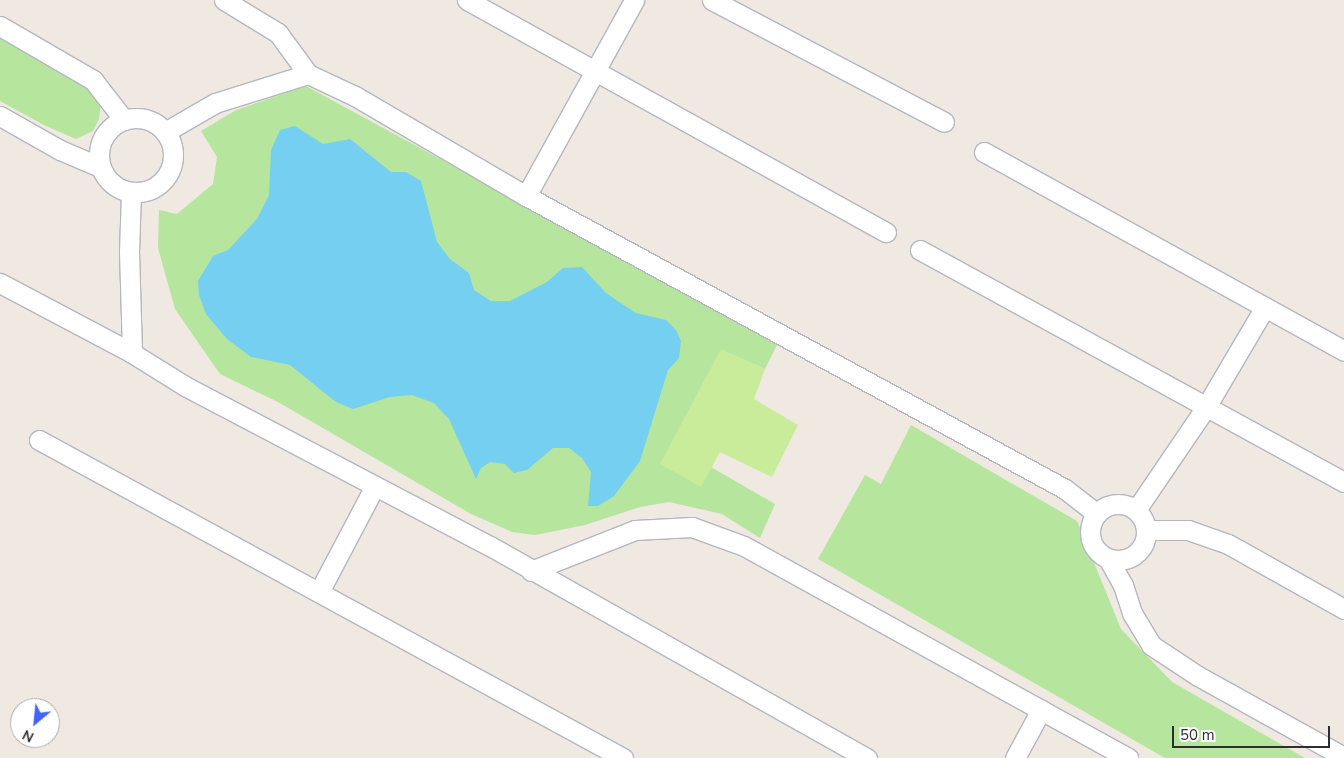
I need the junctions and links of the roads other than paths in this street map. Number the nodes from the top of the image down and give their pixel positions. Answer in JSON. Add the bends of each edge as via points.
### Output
{"nodes":[{"id":1,"x":224,"y":0,"type":"edge"},
{"id":2,"x":467,"y":0,"type":"edge"},
{"id":3,"x":634,"y":0,"type":"edge"},
{"id":4,"x":712,"y":0,"type":"edge"},
{"id":5,"x":0,"y":26,"type":"edge"},
{"id":6,"x":595,"y":71,"type":"junction"},
{"id":7,"x":308,"y":74,"type":"junction"},
{"id":8,"x":0,"y":116,"type":"edge"},
{"id":9,"x":124,"y":120,"type":"junction"},
{"id":10,"x":944,"y":122,"type":"dead end"},
{"id":11,"x":165,"y":132,"type":"junction"},
{"id":12,"x":984,"y":152,"type":"dead end"},
{"id":13,"x":100,"y":167,"type":"junction"},
{"id":14,"x":131,"y":192,"type":"junction"},
{"id":15,"x":526,"y":196,"type":"junction"},
{"id":16,"x":886,"y":232,"type":"dead end"},
{"id":17,"x":920,"y":250,"type":"dead end"},
{"id":18,"x":0,"y":283,"type":"edge"},
{"id":19,"x":1265,"y":307,"type":"junction"},
{"id":20,"x":1344,"y":351,"type":"edge"},
{"id":21,"x":132,"y":353,"type":"junction"},
{"id":22,"x":1206,"y":407,"type":"junction"},
{"id":23,"x":39,"y":440,"type":"dead end"},
{"id":24,"x":1344,"y":482,"type":"edge"},
{"id":25,"x":375,"y":486,"type":"junction"},
{"id":26,"x":1136,"y":510,"type":"junction"},
{"id":27,"x":1096,"y":512,"type":"junction"},
{"id":28,"x":1147,"y":530,"type":"junction"},
{"id":29,"x":1109,"y":560,"type":"junction"},
{"id":30,"x":531,"y":571,"type":"junction"},
{"id":31,"x":319,"y":592,"type":"junction"},
{"id":32,"x":1344,"y":609,"type":"edge"},
{"id":33,"x":1041,"y":710,"type":"junction"},
{"id":34,"x":1344,"y":757,"type":"edge"},
{"id":35,"x":623,"y":758,"type":"edge"},
{"id":36,"x":867,"y":758,"type":"edge"},
{"id":37,"x":1015,"y":758,"type":"edge"},
{"id":38,"x":1128,"y":758,"type":"edge"}],
"edges":[{"from":1,"to":7,"type":"street","via":[[278,33]]},
{"from":2,"to":6,"type":"street"},
{"from":3,"to":6,"type":"street"},
{"from":4,"to":10,"type":"street"},
{"from":5,"to":9,"type":"street","via":[[93,80]]},
{"from":6,"to":15,"type":"street"},
{"from":6,"to":16,"type":"street"},
{"from":7,"to":11,"type":"street","via":[[215,103]]},
{"from":7,"to":15,"type":"street","via":[[355,96]]},
{"from":8,"to":13,"type":"street","via":[[60,150]]},
{"from":9,"to":11,"type":"street","via":[[140,118]]},
{"from":9,"to":13,"type":"street","via":[[113,125],[102,138]]},
{"from":11,"to":14,"type":"street","via":[[173,159],[169,172],[159,184]]},
{"from":12,"to":19,"type":"street"},
{"from":13,"to":14,"type":"street","via":[[119,188]]},
{"from":14,"to":21,"type":"street","via":[[128,251]]},
{"from":15,"to":27,"type":"street","via":[[1065,489]]},
{"from":17,"to":22,"type":"street"},
{"from":18,"to":21,"type":"street"},
{"from":19,"to":20,"type":"street"},
{"from":19,"to":22,"type":"street"},
{"from":21,"to":25,"type":"street","via":[[185,386]]},
{"from":22,"to":24,"type":"street"},
{"from":22,"to":26,"type":"street"},
{"from":23,"to":31,"type":"street"},
{"from":25,"to":30,"type":"street"},
{"from":25,"to":31,"type":"street"},
{"from":26,"to":27,"type":"street","via":[[1123,504],[1108,505]]},
{"from":26,"to":28,"type":"street"},
{"from":27,"to":29,"type":"street","via":[[1089,528],[1095,550]]},
{"from":28,"to":29,"type":"street","via":[[1140,551],[1126,560]]},
{"from":28,"to":32,"type":"street","via":[[1188,530],[1228,544]]},
{"from":29,"to":34,"type":"street","via":[[1123,585],[1132,613],[1151,645],[1198,676]]},
{"from":30,"to":33,"type":"street","via":[[635,530],[692,527],[744,546]]},
{"from":30,"to":36,"type":"street"},
{"from":31,"to":35,"type":"street"},
{"from":33,"to":37,"type":"street"},
{"from":33,"to":38,"type":"street"}]}
